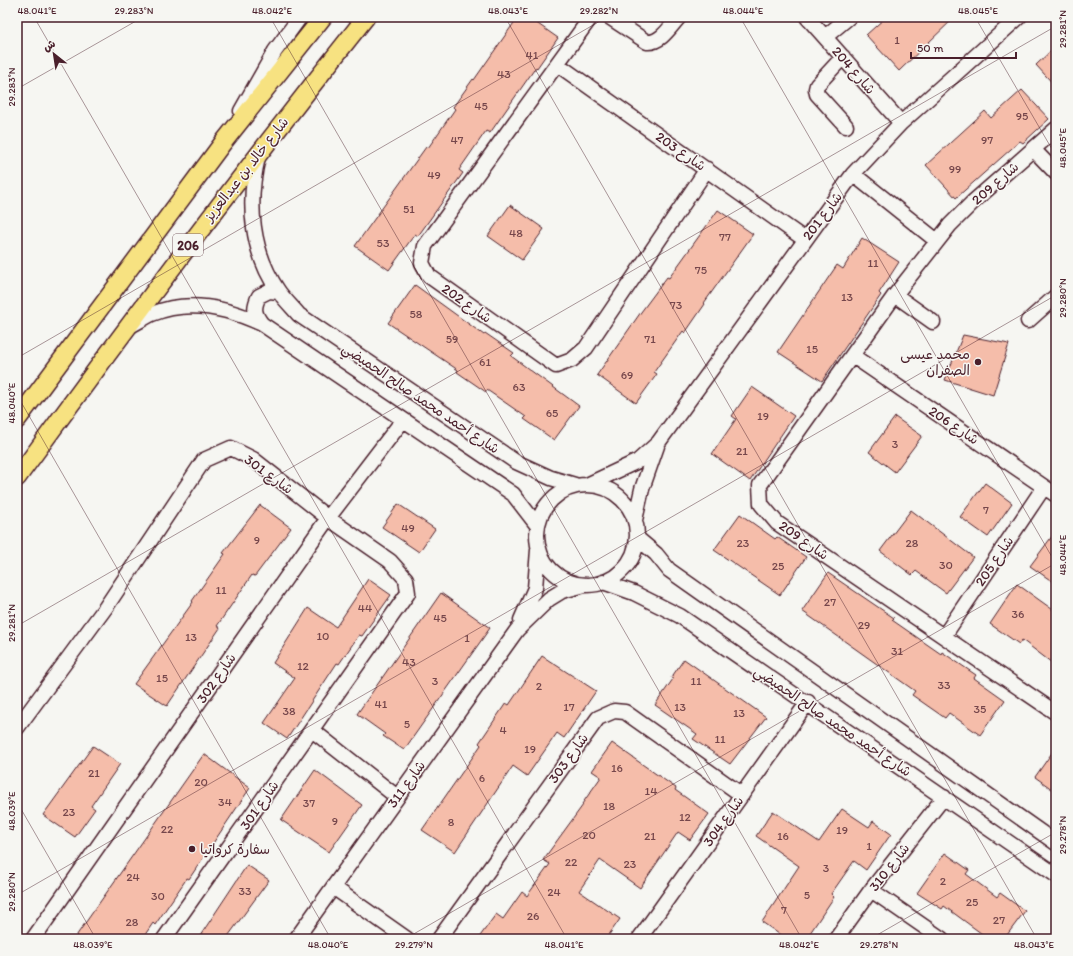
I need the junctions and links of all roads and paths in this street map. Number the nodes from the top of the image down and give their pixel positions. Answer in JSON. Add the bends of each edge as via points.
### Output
{"nodes":[{"id":1,"x":300,"y":17,"type":"edge"},
{"id":2,"x":323,"y":17,"type":"edge"},
{"id":3,"x":366,"y":17,"type":"edge"},
{"id":4,"x":591,"y":17,"type":"edge"},
{"id":5,"x":610,"y":17,"type":"edge"},
{"id":6,"x":679,"y":17,"type":"edge"},
{"id":7,"x":807,"y":17,"type":"edge"},
{"id":8,"x":849,"y":17,"type":"edge"},
{"id":9,"x":1019,"y":17,"type":"edge"},
{"id":10,"x":825,"y":37,"type":"junction"},
{"id":11,"x":842,"y":57,"type":"junction"},
{"id":12,"x":557,"y":64,"type":"junction"},
{"id":13,"x":901,"y":123,"type":"junction"},
{"id":14,"x":846,"y":126,"type":"dead end"},
{"id":15,"x":1056,"y":129,"type":"edge"},
{"id":16,"x":222,"y":144,"type":"junction"},
{"id":17,"x":260,"y":150,"type":"junction"},
{"id":18,"x":1034,"y":150,"type":"junction"},
{"id":19,"x":708,"y":169,"type":"junction"},
{"id":20,"x":1056,"y":173,"type":"edge"},
{"id":21,"x":853,"y":174,"type":"junction"},
{"id":22,"x":804,"y":239,"type":"junction"},
{"id":23,"x":937,"y":241,"type":"junction"},
{"id":24,"x":279,"y":292,"type":"junction"},
{"id":25,"x":895,"y":296,"type":"junction"},
{"id":26,"x":1056,"y":296,"type":"edge"},
{"id":27,"x":1028,"y":321,"type":"dead end"},
{"id":28,"x":934,"y":322,"type":"dead end"},
{"id":29,"x":262,"y":324,"type":"junction"},
{"id":30,"x":124,"y":329,"type":"junction"},
{"id":31,"x":853,"y":356,"type":"junction"},
{"id":32,"x":17,"y":420,"type":"edge"},
{"id":33,"x":403,"y":420,"type":"junction"},
{"id":34,"x":658,"y":443,"type":"junction"},
{"id":35,"x":17,"y":478,"type":"edge"},
{"id":36,"x":582,"y":485,"type":"junction"},
{"id":37,"x":1044,"y":487,"type":"junction"},
{"id":38,"x":1056,"y":495,"type":"edge"},
{"id":39,"x":328,"y":518,"type":"junction"},
{"id":40,"x":635,"y":520,"type":"junction"},
{"id":41,"x":537,"y":525,"type":"junction"},
{"id":42,"x":637,"y":538,"type":"junction"},
{"id":43,"x":538,"y":549,"type":"junction"},
{"id":44,"x":603,"y":582,"type":"junction"},
{"id":45,"x":585,"y":585,"type":"junction"},
{"id":46,"x":517,"y":630,"type":"junction"},
{"id":47,"x":944,"y":636,"type":"junction"},
{"id":48,"x":808,"y":702,"type":"junction"},
{"id":49,"x":1056,"y":712,"type":"edge"},
{"id":50,"x":17,"y":728,"type":"edge"},
{"id":51,"x":312,"y":730,"type":"junction"},
{"id":52,"x":742,"y":795,"type":"junction"},
{"id":53,"x":397,"y":797,"type":"junction"},
{"id":54,"x":944,"y":797,"type":"junction"},
{"id":55,"x":1056,"y":843,"type":"edge"},
{"id":56,"x":1056,"y":875,"type":"edge"},
{"id":57,"x":333,"y":887,"type":"junction"},
{"id":58,"x":871,"y":890,"type":"junction"},
{"id":59,"x":33,"y":939,"type":"edge"},
{"id":60,"x":164,"y":939,"type":"edge"},
{"id":61,"x":296,"y":939,"type":"edge"},
{"id":62,"x":408,"y":939,"type":"edge"},
{"id":63,"x":439,"y":939,"type":"edge"},
{"id":64,"x":639,"y":939,"type":"edge"},
{"id":65,"x":836,"y":939,"type":"edge"},
{"id":66,"x":942,"y":939,"type":"edge"}],
"edges":[{"from":1,"to":16,"type":"street","via":[[275,51]]},
{"from":2,"to":16,"type":"main road","number":"206"},
{"from":3,"to":17,"type":"main road","name":"شارع خالد بن عبدالعزيز","number":"206"},
{"from":4,"to":12,"type":"street","name":"شارع 202"},
{"from":5,"to":6,"type":"street","via":[[647,42],[653,42],[661,38]]},
{"from":7,"to":10,"type":"street","name":"شارع 204"},
{"from":8,"to":10,"type":"street"},
{"from":9,"to":13,"type":"street","name":"شارع 201"},
{"from":10,"to":11,"type":"street","name":"شارع 204"},
{"from":11,"to":13,"type":"street","name":"شارع 204"},
{"from":11,"to":14,"type":"street","via":[[816,89],[817,94]]},
{"from":12,"to":19,"type":"street","name":"شارع 203"},
{"from":12,"to":19,"type":"street","name":"شارع 202","via":[[425,246],[422,262],[429,276],[556,366],[572,360],[586,348]]},
{"from":13,"to":21,"type":"street","name":"شارع 201"},
{"from":15,"to":18,"type":"street","name":"شارع 209"},
{"from":16,"to":32,"type":"main road","number":"206"},
{"from":17,"to":24,"type":"street","name":"شارع أحمد محمد صالح الحميضي","via":[[253,177],[251,207],[255,237],[264,264]]},
{"from":17,"to":30,"type":"main road","name":"شارع خالد بن عبدالعزيز","number":"206"},
{"from":18,"to":20,"type":"street"},
{"from":18,"to":23,"type":"street","name":"شارع 209","via":[[960,214]]},
{"from":19,"to":22,"type":"street","name":"شارع 203"},
{"from":21,"to":22,"type":"street","name":"شارع 201"},
{"from":21,"to":23,"type":"street"},
{"from":22,"to":34,"type":"street","name":"شارع 201"},
{"from":23,"to":25,"type":"street","name":"شارع 209"},
{"from":24,"to":29,"type":"street","via":[[269,291],[258,296],[254,306],[256,316]]},
{"from":24,"to":36,"type":"street","name":"شارع أحمد محمد صالح الحميضي","via":[[299,315],[516,462],[551,478]]},
{"from":25,"to":28,"type":"street"},
{"from":25,"to":31,"type":"street","name":"شارع 209"},
{"from":26,"to":27,"type":"street"},
{"from":29,"to":30,"type":"street","name":"شارع أحمد محمد صالح الحميضي","via":[[216,308],[185,307],[153,314]]},
{"from":29,"to":33,"type":"street","name":"شارع أحمد محمد صالح الحميضي"},
{"from":30,"to":35,"type":"main road","name":"شارع خالد بن عبدالعزيز","number":"206"},
{"from":31,"to":37,"type":"street","name":"شارع 206"},
{"from":31,"to":47,"type":"street","name":"شارع 209","via":[[760,485],[761,504],[778,523]]},
{"from":33,"to":39,"type":"street","name":"شارع 302"},
{"from":33,"to":41,"type":"street","name":"شارع أحمد محمد صالح الحميضي","via":[[513,494]]},
{"from":34,"to":36,"type":"street","name":"شارع 201","via":[[638,461]]},
{"from":34,"to":40,"type":"street","name":"شارع 201","via":[[642,488]]},
{"from":36,"to":40,"type":"street","via":[[606,488],[617,494],[629,506]]},
{"from":36,"to":41,"type":"street","via":[[559,492],[551,499],[541,513]]},
{"from":37,"to":38,"type":"street","name":"شارع 206"},
{"from":37,"to":47,"type":"street","name":"شارع 205"},
{"from":39,"to":50,"type":"street","name":"شارع 301","via":[[253,459],[231,448],[204,460],[106,607]]},
{"from":39,"to":51,"type":"street","name":"شارع 301","via":[[390,561],[406,579],[408,593]]},
{"from":39,"to":59,"type":"street","name":"شارع 302"},
{"from":40,"to":42,"type":"street"},
{"from":41,"to":43,"type":"street"},
{"from":42,"to":44,"type":"street","via":[[630,560],[615,576]]},
{"from":42,"to":55,"type":"street","name":"شارع أحمد محمد صالح الحميضي","via":[[656,554],[669,570]]},
{"from":43,"to":45,"type":"street","via":[[546,565],[554,573],[569,582]]},
{"from":43,"to":46,"type":"street","name":"شارع 311","via":[[535,588]]},
{"from":44,"to":45,"type":"street"},
{"from":44,"to":48,"type":"street","name":"شارع أحمد محمد صالح الحميضي","via":[[680,616]]},
{"from":45,"to":46,"type":"street","name":"شارع 311","via":[[562,590]]},
{"from":46,"to":53,"type":"street","name":"شارع 311"},
{"from":47,"to":49,"type":"street","name":"شارع 209"},
{"from":48,"to":52,"type":"street","name":"شارع 304"},
{"from":48,"to":54,"type":"street","name":"شارع أحمد محمد صالح الحميضي"},
{"from":51,"to":53,"type":"street"},
{"from":51,"to":60,"type":"street","name":"شارع 301"},
{"from":52,"to":63,"type":"street","name":"شارع 303","via":[[625,712],[614,711],[598,718]]},
{"from":52,"to":64,"type":"street","name":"شارع 304"},
{"from":53,"to":57,"type":"street","name":"شارع 311"},
{"from":54,"to":56,"type":"street","name":"شارع أحمد محمد صالح الحميضي"},
{"from":54,"to":58,"type":"street","name":"شارع 310"},
{"from":57,"to":61,"type":"street","name":"شارع 311"},
{"from":57,"to":62,"type":"street"},
{"from":58,"to":65,"type":"street","name":"شارع 310"},
{"from":58,"to":66,"type":"street"}]}
